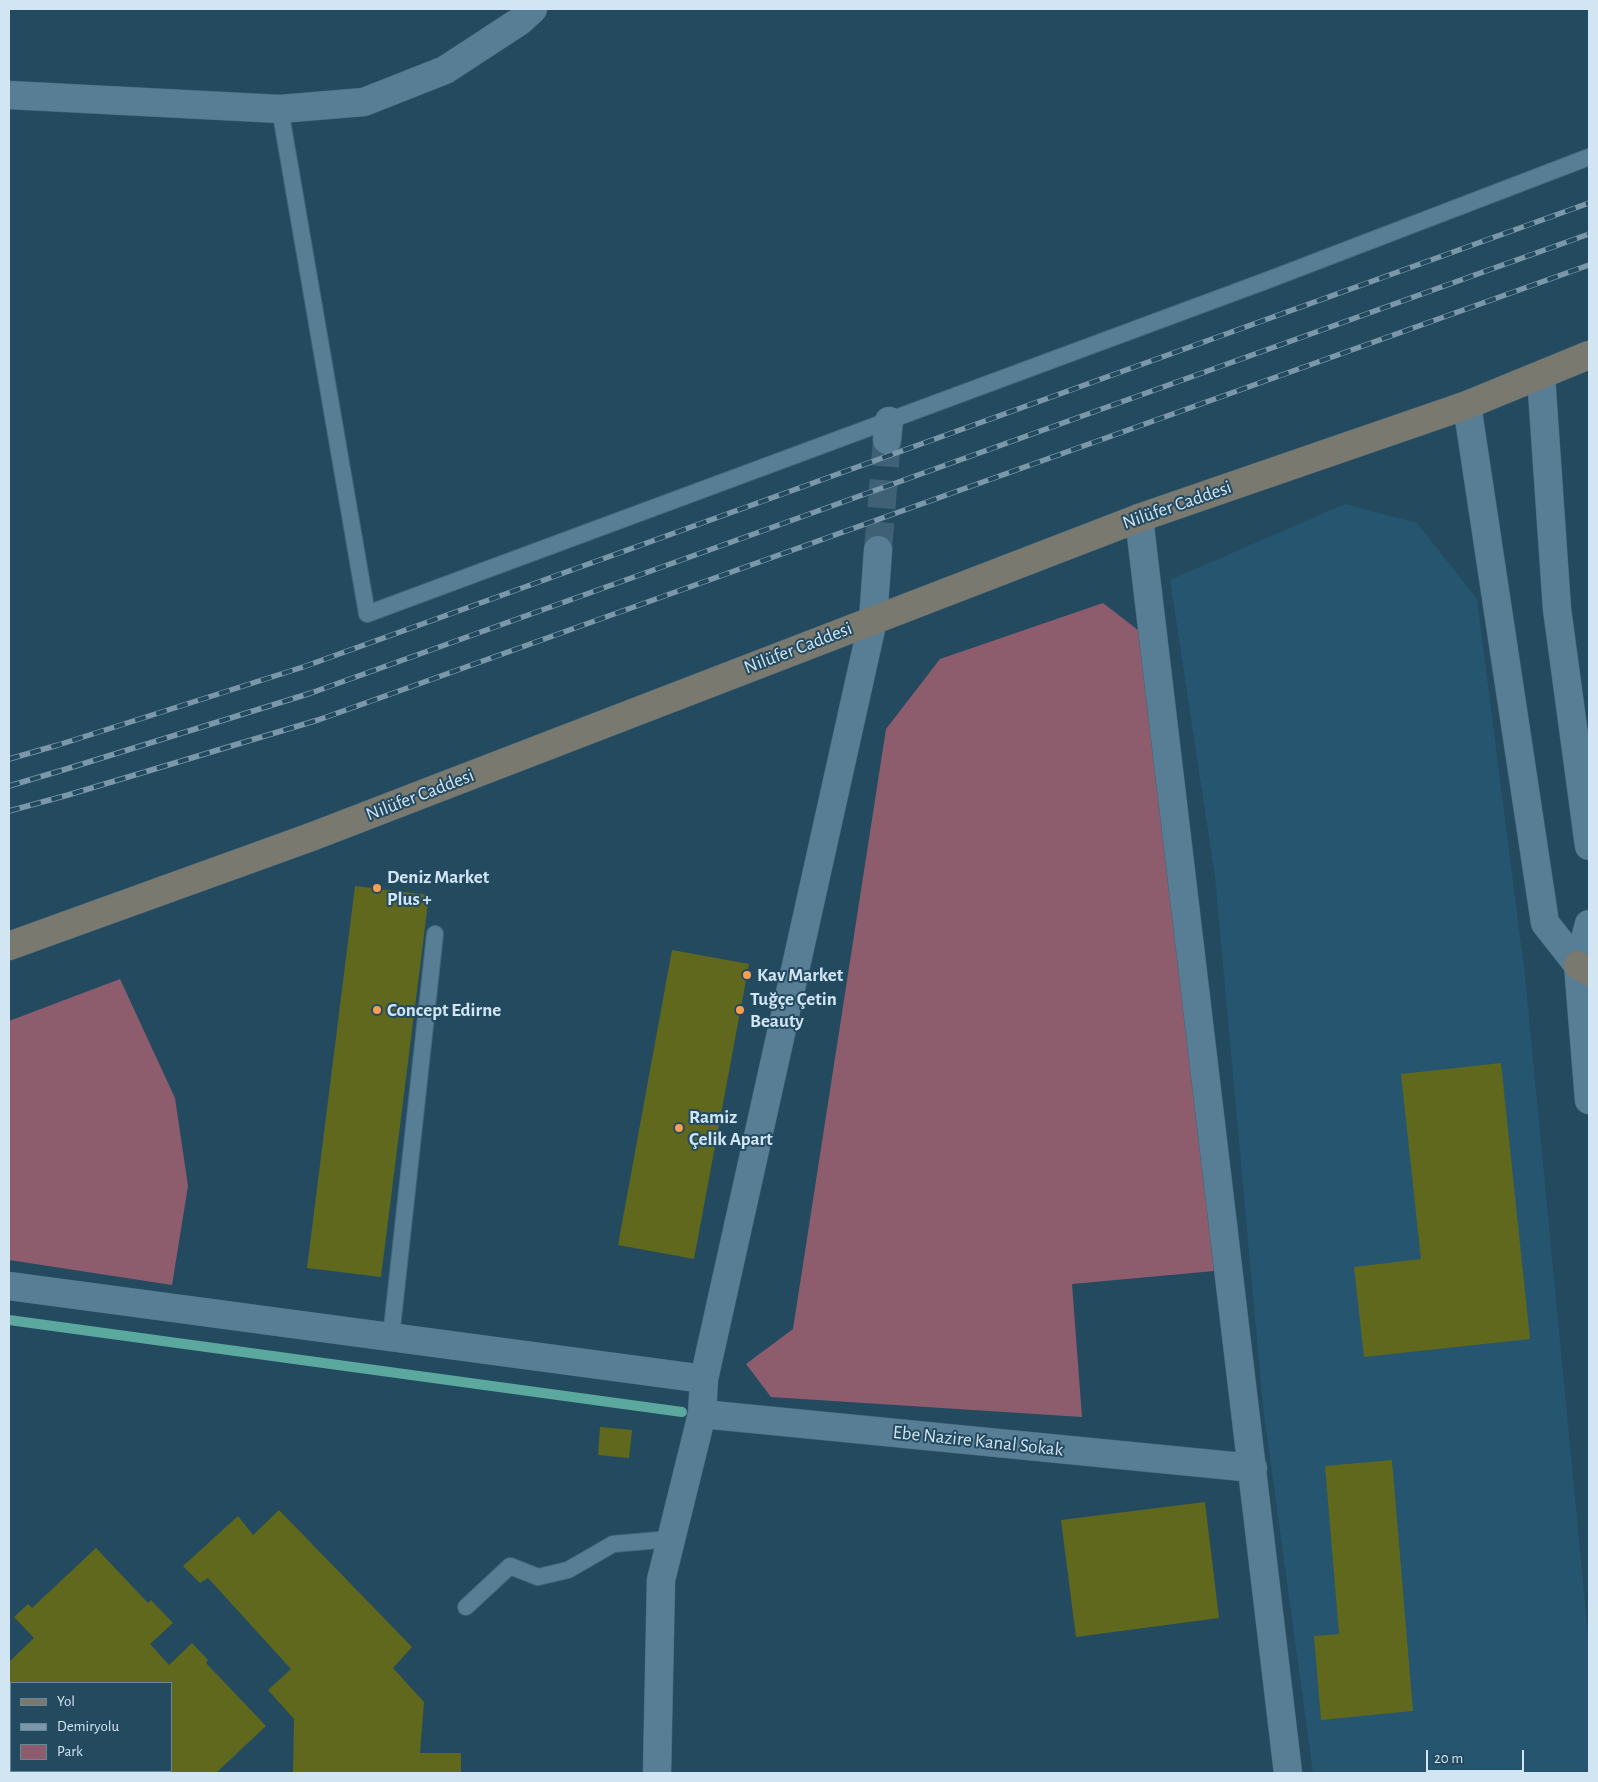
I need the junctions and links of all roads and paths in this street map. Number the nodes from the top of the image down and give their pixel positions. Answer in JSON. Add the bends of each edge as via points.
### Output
{"nodes":[{"id":1,"x":533,"y":9,"type":"edge"},
{"id":2,"x":9,"y":95,"type":"edge"},
{"id":3,"x":280,"y":109,"type":"junction"},
{"id":4,"x":1589,"y":157,"type":"edge"},
{"id":5,"x":1589,"y":355,"type":"edge"},
{"id":6,"x":1541,"y":376,"type":"junction"},
{"id":7,"x":1467,"y":405,"type":"junction"},
{"id":8,"x":1139,"y":518,"type":"junction"},
{"id":9,"x":878,"y":550,"type":"tunnel mouth"},
{"id":10,"x":873,"y":620,"type":"junction"},
{"id":11,"x":1589,"y":846,"type":"edge"},
{"id":12,"x":1589,"y":924,"type":"edge"},
{"id":13,"x":435,"y":934,"type":"dead end"},
{"id":14,"x":9,"y":946,"type":"edge"},
{"id":15,"x":1586,"y":966,"type":"edge"},
{"id":16,"x":1589,"y":1100,"type":"edge"},
{"id":17,"x":9,"y":1286,"type":"edge"},
{"id":18,"x":391,"y":1337,"type":"junction"},
{"id":19,"x":704,"y":1379,"type":"junction"},
{"id":20,"x":702,"y":1414,"type":"junction"},
{"id":21,"x":1253,"y":1468,"type":"junction"},
{"id":22,"x":671,"y":1539,"type":"junction"},
{"id":23,"x":466,"y":1607,"type":"dead end"},
{"id":24,"x":657,"y":1773,"type":"edge"},
{"id":25,"x":1288,"y":1773,"type":"edge"}],
"edges":[{"from":1,"to":3,"type":"street","via":[[445,70],[364,102]]},
{"from":2,"to":3,"type":"street"},
{"from":3,"to":4,"type":"lane","via":[[367,614],[888,430]]},
{"from":5,"to":6,"type":"main road","name":"Nilüfer Caddesi"},
{"from":6,"to":7,"type":"main road","name":"Nilüfer Caddesi"},
{"from":6,"to":11,"type":"street","via":[[1557,609]]},
{"from":7,"to":8,"type":"main road","name":"Nilüfer Caddesi"},
{"from":7,"to":15,"type":"street","via":[[1545,923]]},
{"from":8,"to":10,"type":"main road","name":"Nilüfer Caddesi"},
{"from":8,"to":21,"type":"street"},
{"from":9,"to":10,"type":"street"},
{"from":10,"to":14,"type":"main road","name":"Nilüfer Caddesi","via":[[311,837]]},
{"from":10,"to":19,"type":"street"},
{"from":12,"to":15,"type":"street"},
{"from":13,"to":18,"type":"lane"},
{"from":15,"to":16,"type":"street"},
{"from":17,"to":18,"type":"street"},
{"from":18,"to":19,"type":"street"},
{"from":19,"to":20,"type":"street"},
{"from":20,"to":21,"type":"street","name":"Ebe Nazire Kanal Sokak"},
{"from":20,"to":22,"type":"street"},
{"from":21,"to":25,"type":"street"},
{"from":22,"to":23,"type":"lane","via":[[612,1544],[568,1570],[538,1578],[510,1566]]},
{"from":22,"to":24,"type":"street","via":[[661,1580]]}]}
